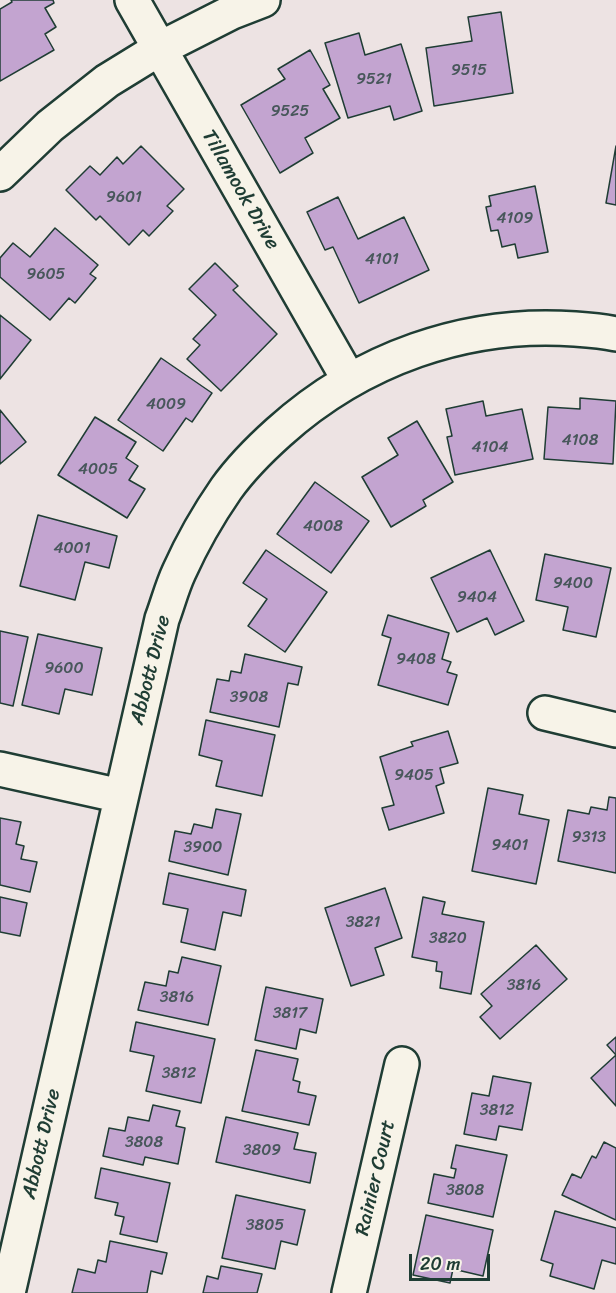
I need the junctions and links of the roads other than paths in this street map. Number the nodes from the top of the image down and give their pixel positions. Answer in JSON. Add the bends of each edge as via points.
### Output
{"nodes":[{"id":1,"x":132,"y":0,"type":"edge"},
{"id":2,"x":263,"y":0,"type":"edge"},
{"id":3,"x":159,"y":48,"type":"junction"},
{"id":4,"x":0,"y":174,"type":"edge"},
{"id":5,"x":616,"y":334,"type":"edge"},
{"id":6,"x":349,"y":380,"type":"junction"},
{"id":7,"x":545,"y":713,"type":"dead end"},
{"id":8,"x":616,"y":730,"type":"edge"},
{"id":9,"x":0,"y":769,"type":"edge"},
{"id":10,"x":121,"y":796,"type":"junction"},
{"id":11,"x":402,"y":1064,"type":"dead end"},
{"id":12,"x":8,"y":1293,"type":"edge"},
{"id":13,"x":350,"y":1293,"type":"edge"}],
"edges":[{"from":1,"to":3,"type":"street","name":"Tillamook Drive"},
{"from":2,"to":3,"type":"street"},
{"from":3,"to":4,"type":"street","via":[[107,81]]},
{"from":3,"to":6,"type":"street","name":"Tillamook Drive"},
{"from":5,"to":6,"type":"street","name":"Abbott Drive","via":[[549,327],[494,331],[399,356]]},
{"from":6,"to":10,"type":"street","name":"Abbott Drive","via":[[300,413],[259,450],[200,529],[178,573],[162,619]]},
{"from":7,"to":8,"type":"street"},
{"from":9,"to":10,"type":"street"},
{"from":10,"to":12,"type":"street","name":"Abbott Drive"},
{"from":11,"to":13,"type":"street","name":"Rainier Court"}]}
